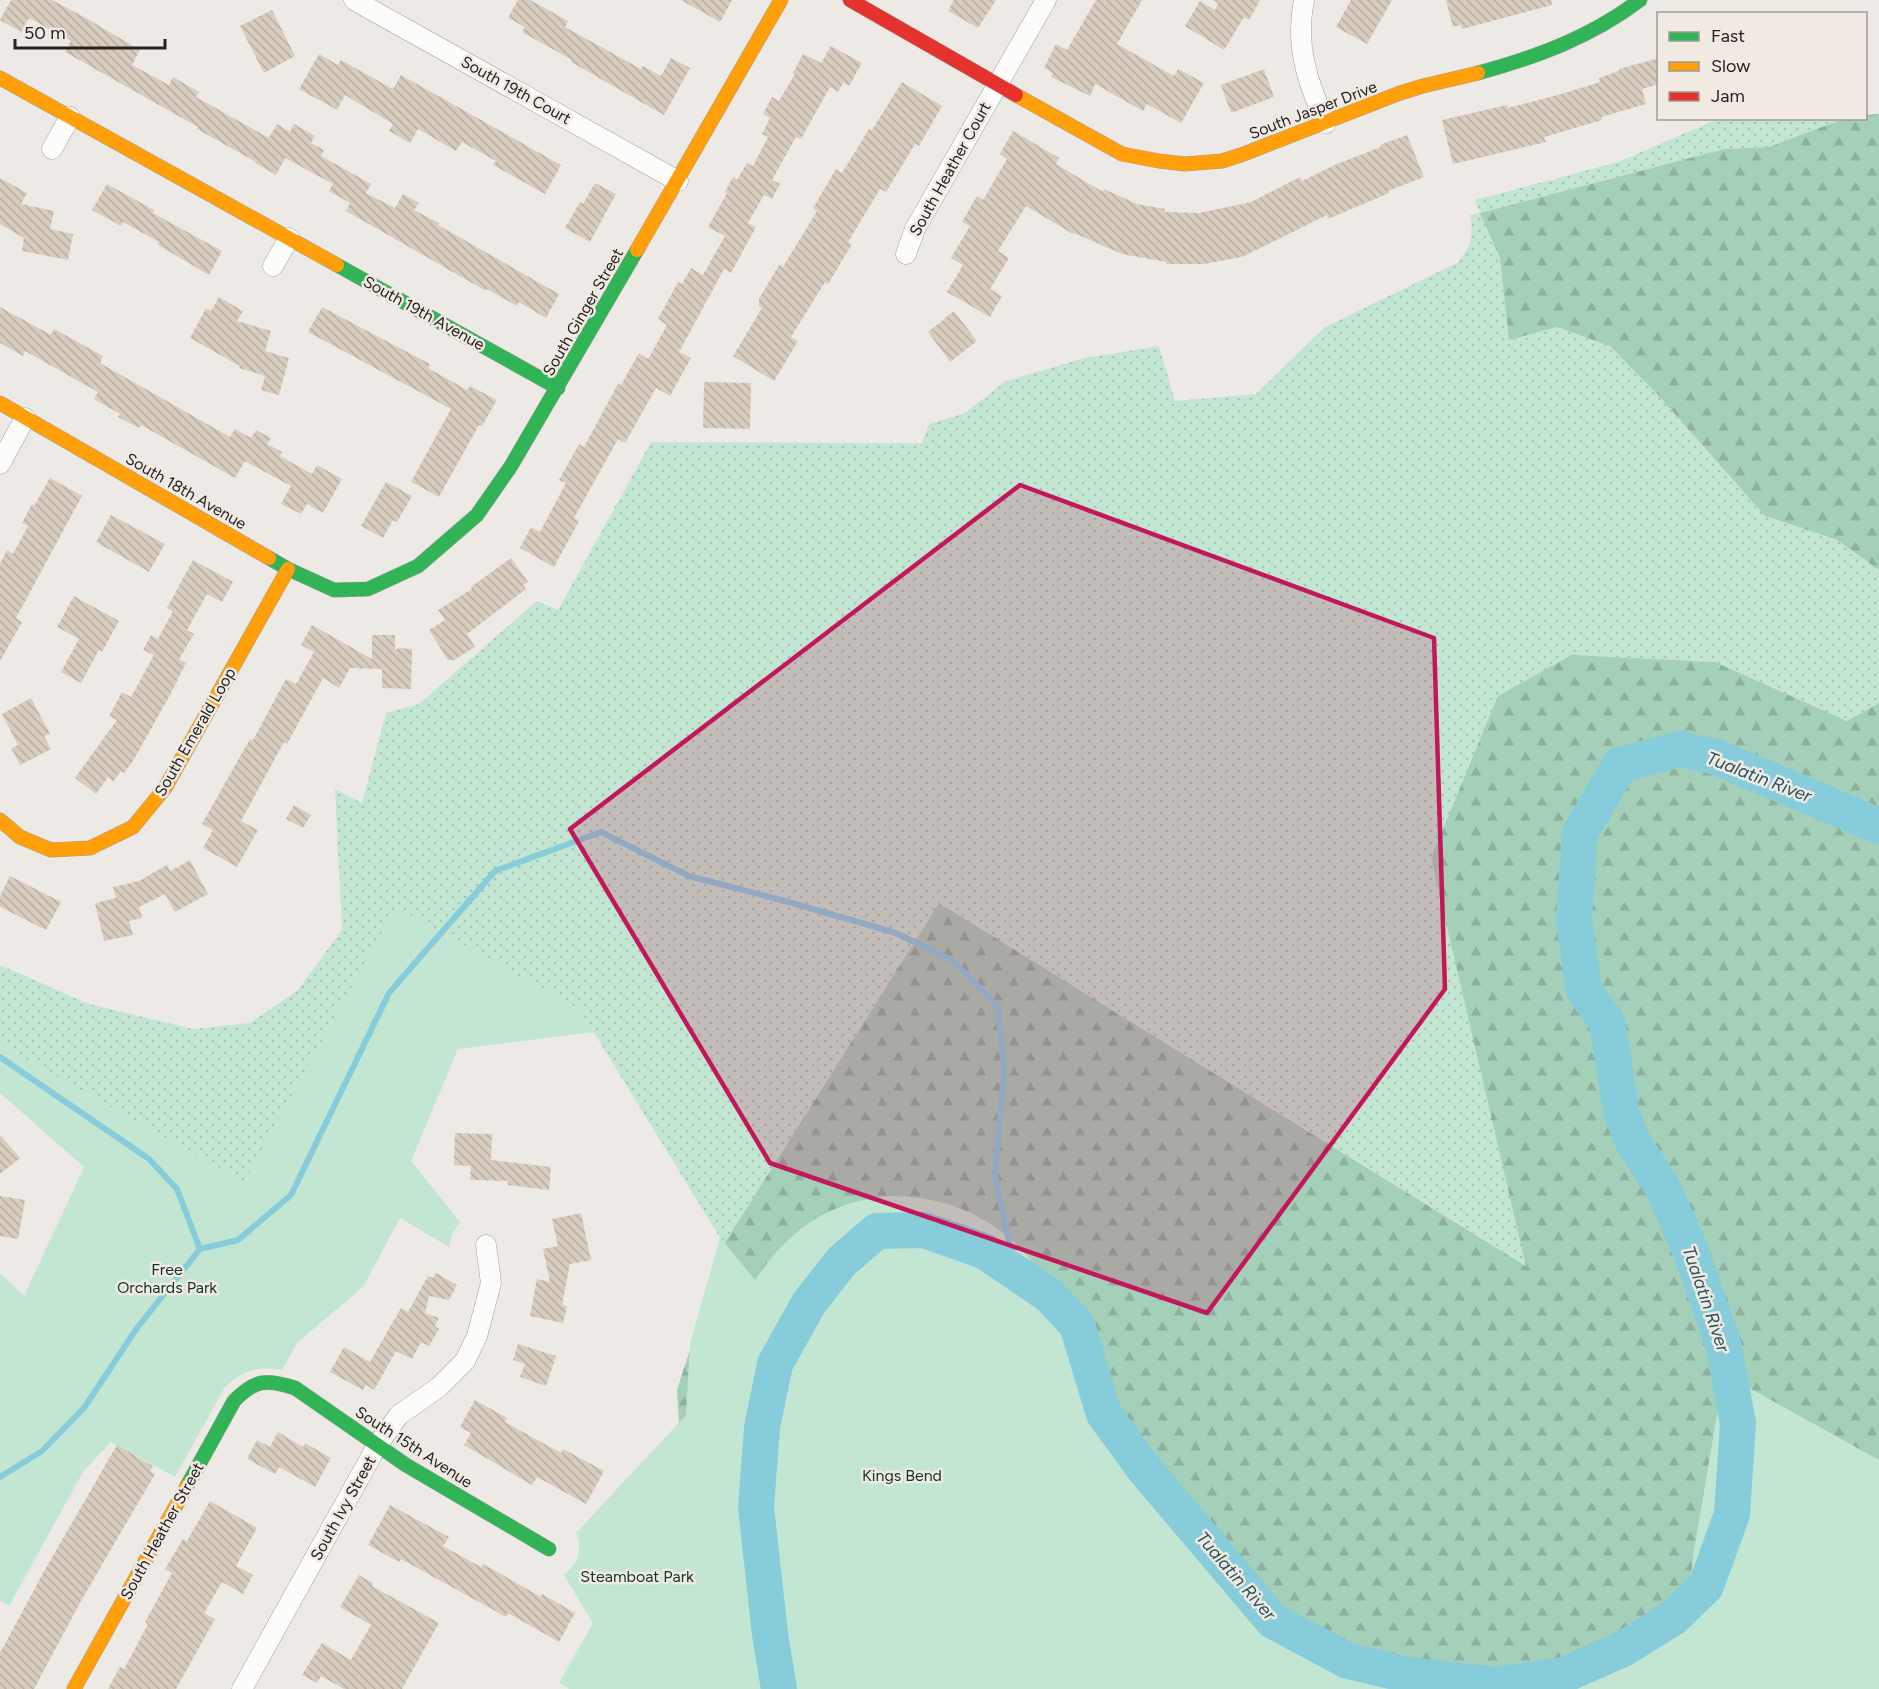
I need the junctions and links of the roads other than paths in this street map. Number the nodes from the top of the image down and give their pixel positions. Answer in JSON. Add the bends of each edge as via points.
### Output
{"nodes":[{"id":1,"x":354,"y":0,"type":"edge"},
{"id":2,"x":781,"y":0,"type":"edge"},
{"id":3,"x":850,"y":0,"type":"edge"},
{"id":4,"x":1046,"y":0,"type":"edge"},
{"id":5,"x":1304,"y":0,"type":"edge"},
{"id":6,"x":1640,"y":0,"type":"edge"},
{"id":7,"x":0,"y":78,"type":"edge"},
{"id":8,"x":997,"y":85,"type":"junction"},
{"id":9,"x":70,"y":117,"type":"junction"},
{"id":10,"x":1326,"y":123,"type":"junction"},
{"id":11,"x":52,"y":149,"type":"dead end"},
{"id":12,"x":678,"y":181,"type":"junction"},
{"id":13,"x":289,"y":238,"type":"junction"},
{"id":14,"x":906,"y":254,"type":"dead end"},
{"id":15,"x":273,"y":266,"type":"dead end"},
{"id":16,"x":558,"y":388,"type":"junction"},
{"id":17,"x":0,"y":403,"type":"edge"},
{"id":18,"x":25,"y":418,"type":"junction"},
{"id":19,"x":0,"y":464,"type":"edge"},
{"id":20,"x":288,"y":569,"type":"junction"},
{"id":21,"x":360,"y":589,"type":"joint"},
{"id":22,"x":0,"y":820,"type":"edge"},
{"id":23,"x":486,"y":1245,"type":"dead end"},
{"id":24,"x":260,"y":1382,"type":"joint"},
{"id":25,"x":378,"y":1444,"type":"junction"},
{"id":26,"x":549,"y":1549,"type":"dead end"},
{"id":27,"x":74,"y":1689,"type":"edge"},
{"id":28,"x":242,"y":1689,"type":"edge"}],
"edges":[{"from":1,"to":12,"type":"street","name":"South 19th Court"},
{"from":2,"to":12,"type":"street","name":"South Ginger Street"},
{"from":3,"to":8,"type":"street","name":"South Jasper Drive"},
{"from":4,"to":8,"type":"street"},
{"from":5,"to":10,"type":"street","via":[[1305,67]]},
{"from":6,"to":10,"type":"street","name":"South Jasper Drive","via":[[1606,25],[1566,45],[1418,87]]},
{"from":7,"to":9,"type":"street","name":"South 19th Avenue"},
{"from":8,"to":10,"type":"street","name":"South Jasper Drive","via":[[1122,154],[1155,161],[1220,161]]},
{"from":8,"to":14,"type":"street","name":"South Heather Court","via":[[915,229]]},
{"from":9,"to":11,"type":"street"},
{"from":9,"to":13,"type":"street","name":"South 19th Avenue"},
{"from":12,"to":16,"type":"street","name":"South Ginger Street"},
{"from":13,"to":15,"type":"street"},
{"from":13,"to":16,"type":"street","name":"South 19th Avenue"},
{"from":16,"to":21,"type":"street","name":"South Ginger Street","via":[[477,516],[418,566]]},
{"from":17,"to":18,"type":"street","name":"South 18th Avenue"},
{"from":18,"to":19,"type":"street"},
{"from":18,"to":20,"type":"street","name":"South 18th Avenue"},
{"from":20,"to":21,"type":"street","name":"South 18th Avenue","via":[[334,590]]},
{"from":20,"to":22,"type":"street","name":"South Emerald Loop","via":[[165,788],[133,827],[90,848],[51,850],[20,837]]},
{"from":23,"to":25,"type":"street","name":"South Ivy Street","via":[[491,1283],[477,1336],[465,1361],[439,1387],[399,1415]]},
{"from":24,"to":25,"type":"street","name":"South 15th Avenue","via":[[295,1388]]},
{"from":24,"to":27,"type":"street","name":"South Heather Street","via":[[244,1389],[234,1401]]},
{"from":25,"to":26,"type":"street","name":"South 15th Avenue","via":[[406,1465]]},
{"from":25,"to":28,"type":"street","name":"South Ivy Street"}]}
